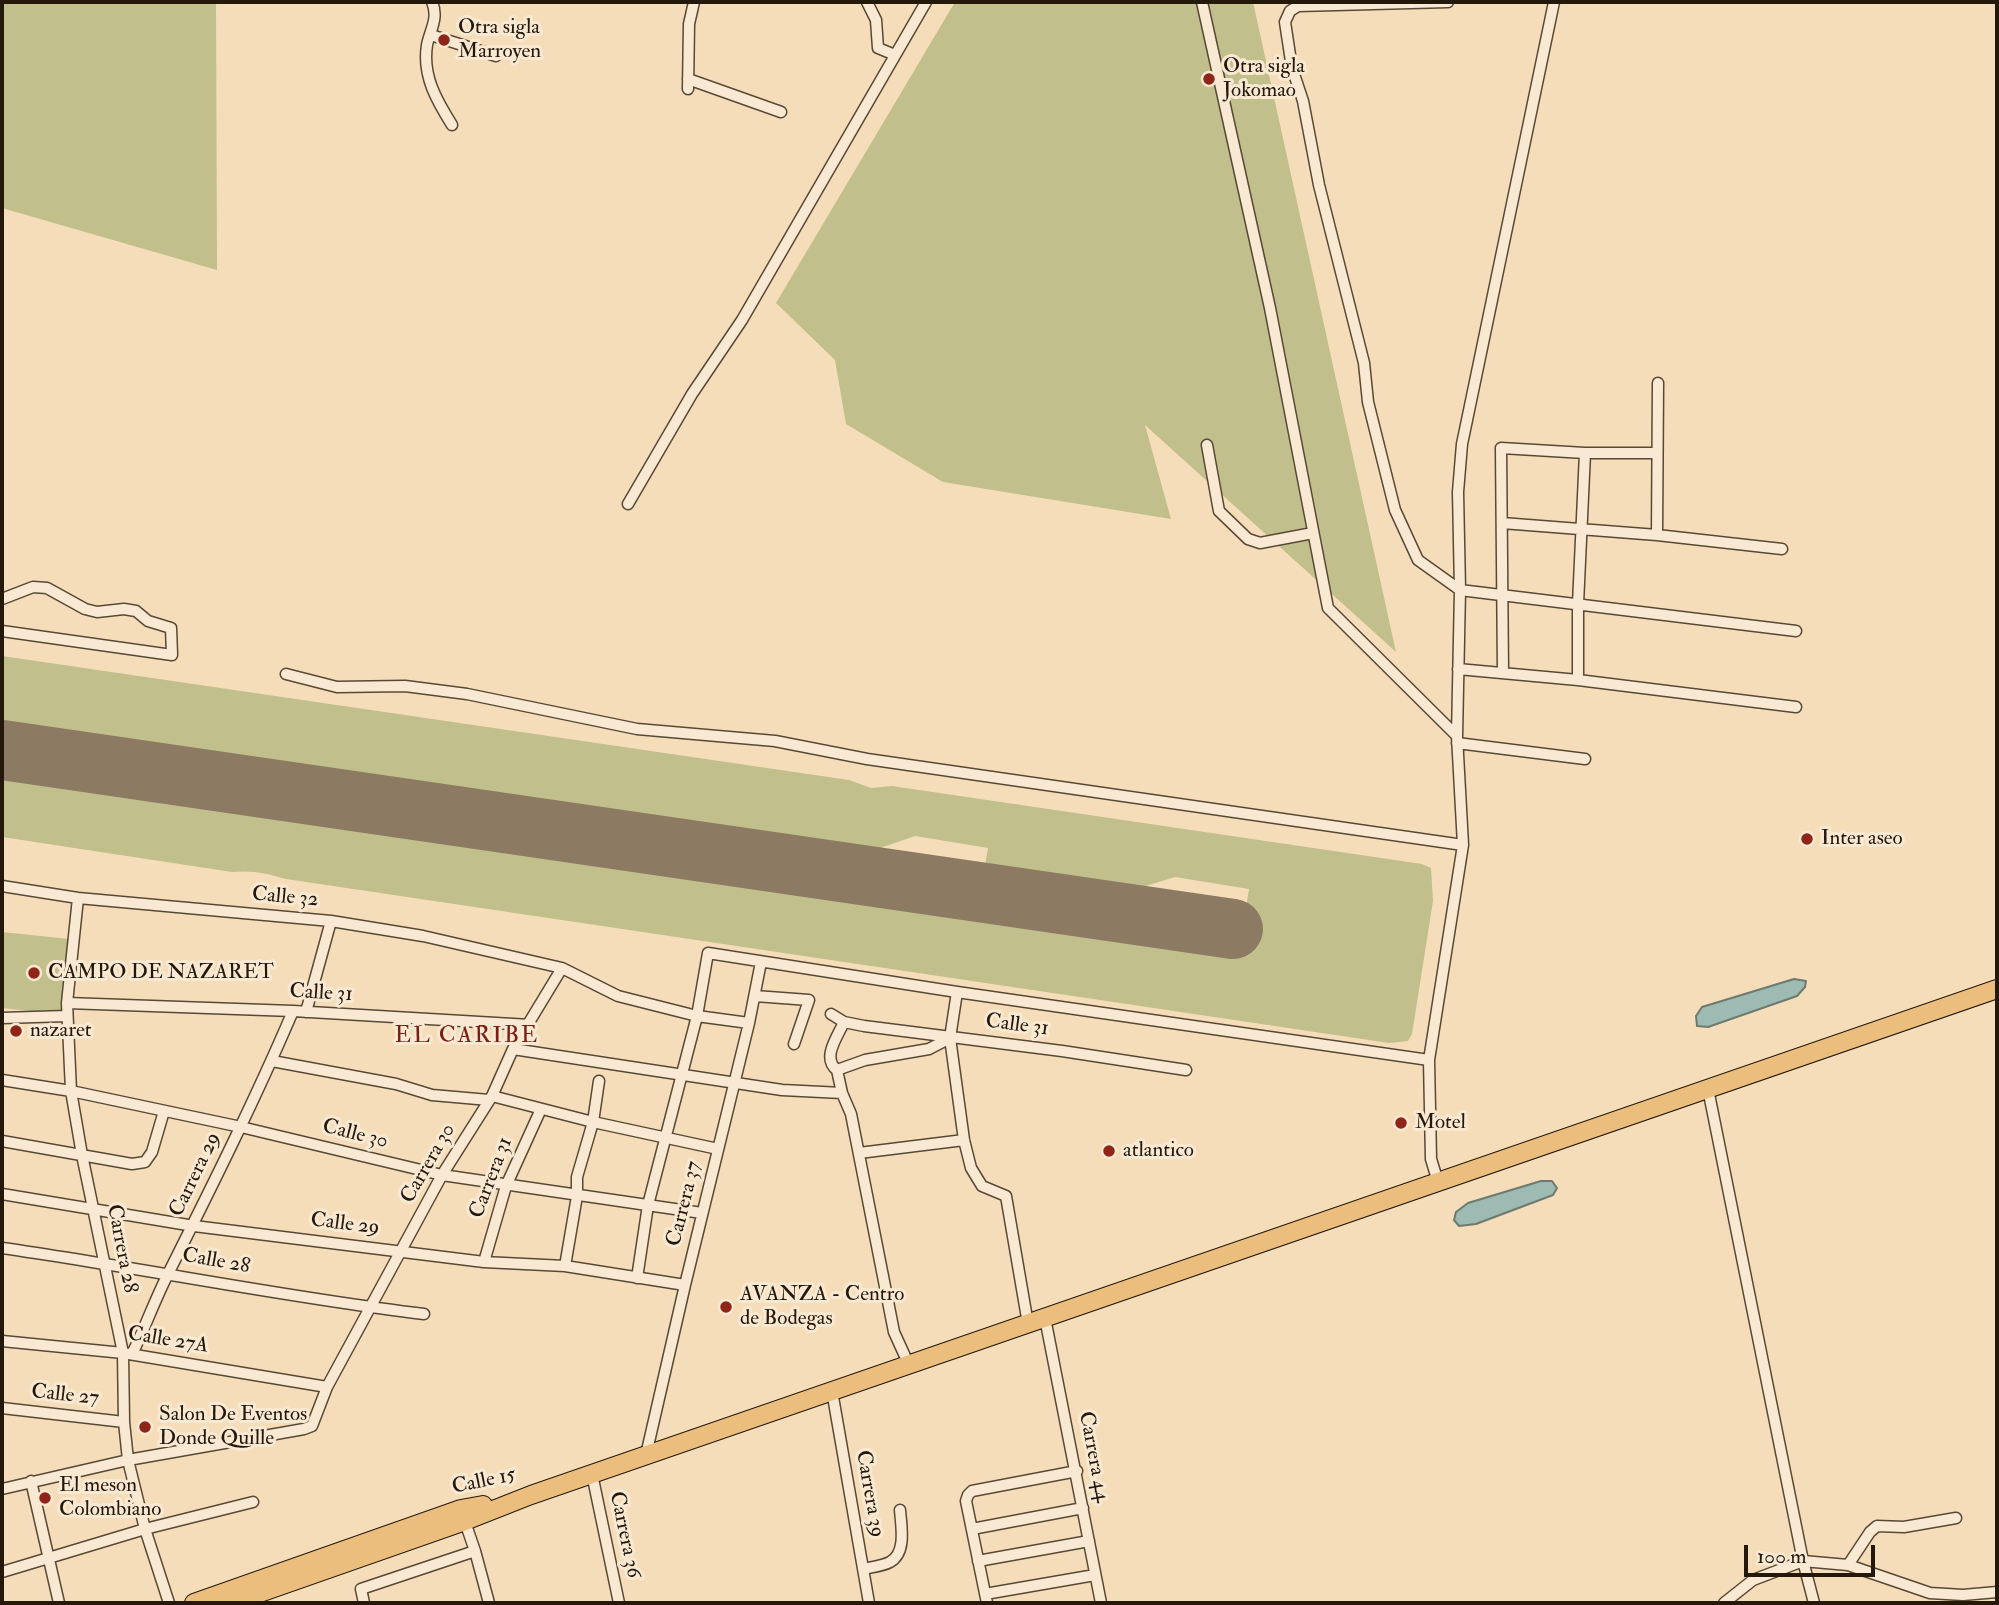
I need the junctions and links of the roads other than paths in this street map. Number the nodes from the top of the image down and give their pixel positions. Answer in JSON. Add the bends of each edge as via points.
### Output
{"nodes":[{"id":1,"x":432,"y":2,"type":"edge"},
{"id":2,"x":694,"y":2,"type":"edge"},
{"id":3,"x":867,"y":2,"type":"edge"},
{"id":4,"x":926,"y":2,"type":"edge"},
{"id":5,"x":1202,"y":2,"type":"edge"},
{"id":6,"x":1448,"y":2,"type":"edge"},
{"id":7,"x":1554,"y":2,"type":"edge"},
{"id":8,"x":431,"y":35,"type":"junction"},
{"id":9,"x":895,"y":55,"type":"junction"},
{"id":10,"x":496,"y":56,"type":"dead end"},
{"id":11,"x":781,"y":113,"type":"dead end"},
{"id":12,"x":452,"y":125,"type":"dead end"},
{"id":13,"x":1658,"y":383,"type":"dead end"},
{"id":14,"x":1207,"y":444,"type":"dead end"},
{"id":15,"x":1585,"y":453,"type":"junction"},
{"id":16,"x":1657,"y":453,"type":"junction"},
{"id":17,"x":628,"y":504,"type":"dead end"},
{"id":18,"x":1502,"y":523,"type":"junction"},
{"id":19,"x":1581,"y":530,"type":"junction"},
{"id":20,"x":1314,"y":533,"type":"junction"},
{"id":21,"x":1657,"y":535,"type":"junction"},
{"id":22,"x":1782,"y":549,"type":"dead end"},
{"id":23,"x":1460,"y":590,"type":"junction"},
{"id":24,"x":1502,"y":595,"type":"junction"},
{"id":25,"x":2,"y":599,"type":"edge"},
{"id":26,"x":1578,"y":604,"type":"junction"},
{"id":27,"x":2,"y":631,"type":"edge"},
{"id":28,"x":1796,"y":631,"type":"dead end"},
{"id":29,"x":1458,"y":669,"type":"junction"},
{"id":30,"x":1503,"y":673,"type":"junction"},
{"id":31,"x":286,"y":674,"type":"dead end"},
{"id":32,"x":1578,"y":680,"type":"junction"},
{"id":33,"x":1796,"y":707,"type":"dead end"},
{"id":34,"x":1457,"y":739,"type":"junction"},
{"id":35,"x":1585,"y":759,"type":"dead end"},
{"id":36,"x":1463,"y":845,"type":"junction"},
{"id":37,"x":2,"y":886,"type":"edge"},
{"id":38,"x":78,"y":898,"type":"junction"},
{"id":39,"x":331,"y":921,"type":"junction"},
{"id":40,"x":761,"y":962,"type":"junction"},
{"id":41,"x":562,"y":968,"type":"junction"},
{"id":42,"x":1997,"y":989,"type":"edge"},
{"id":43,"x":957,"y":992,"type":"junction"},
{"id":44,"x":754,"y":996,"type":"junction"},
{"id":45,"x":67,"y":1003,"type":"junction"},
{"id":46,"x":293,"y":1011,"type":"junction"},
{"id":47,"x":306,"y":1012,"type":"junction"},
{"id":48,"x":831,"y":1014,"type":"dead end"},
{"id":49,"x":67,"y":1016,"type":"junction"},
{"id":50,"x":697,"y":1016,"type":"junction"},
{"id":51,"x":2,"y":1018,"type":"edge"},
{"id":52,"x":844,"y":1022,"type":"junction"},
{"id":53,"x":749,"y":1023,"type":"junction"},
{"id":54,"x":530,"y":1025,"type":"junction"},
{"id":55,"x":950,"y":1038,"type":"junction"},
{"id":56,"x":794,"y":1044,"type":"dead end"},
{"id":57,"x":513,"y":1049,"type":"junction"},
{"id":58,"x":272,"y":1060,"type":"junction"},
{"id":59,"x":1429,"y":1060,"type":"junction"},
{"id":60,"x":837,"y":1070,"type":"junction"},
{"id":61,"x":1186,"y":1070,"type":"dead end"},
{"id":62,"x":682,"y":1075,"type":"junction"},
{"id":63,"x":2,"y":1080,"type":"edge"},
{"id":64,"x":599,"y":1081,"type":"dead end"},
{"id":65,"x":734,"y":1083,"type":"junction"},
{"id":66,"x":1708,"y":1089,"type":"junction"},
{"id":67,"x":71,"y":1091,"type":"junction"},
{"id":68,"x":842,"y":1093,"type":"junction"},
{"id":69,"x":491,"y":1098,"type":"junction"},
{"id":70,"x":541,"y":1109,"type":"junction"},
{"id":71,"x":164,"y":1111,"type":"junction"},
{"id":72,"x":593,"y":1122,"type":"junction"},
{"id":73,"x":241,"y":1127,"type":"junction"},
{"id":74,"x":666,"y":1138,"type":"junction"},
{"id":75,"x":964,"y":1140,"type":"junction"},
{"id":76,"x":2,"y":1141,"type":"edge"},
{"id":77,"x":718,"y":1149,"type":"junction"},
{"id":78,"x":859,"y":1153,"type":"junction"},
{"id":79,"x":82,"y":1155,"type":"junction"},
{"id":80,"x":442,"y":1175,"type":"junction"},
{"id":81,"x":1438,"y":1182,"type":"junction"},
{"id":82,"x":506,"y":1186,"type":"junction"},
{"id":83,"x":2,"y":1194,"type":"edge"},
{"id":84,"x":578,"y":1196,"type":"junction"},
{"id":85,"x":648,"y":1205,"type":"junction"},
{"id":86,"x":94,"y":1210,"type":"junction"},
{"id":87,"x":702,"y":1213,"type":"junction"},
{"id":88,"x":194,"y":1226,"type":"junction"},
{"id":89,"x":2,"y":1248,"type":"edge"},
{"id":90,"x":402,"y":1251,"type":"junction"},
{"id":91,"x":484,"y":1262,"type":"junction"},
{"id":92,"x":105,"y":1263,"type":"junction"},
{"id":93,"x":565,"y":1266,"type":"junction"},
{"id":94,"x":168,"y":1273,"type":"junction"},
{"id":95,"x":637,"y":1278,"type":"junction"},
{"id":96,"x":685,"y":1285,"type":"junction"},
{"id":97,"x":371,"y":1307,"type":"junction"},
{"id":98,"x":424,"y":1314,"type":"dead end"},
{"id":99,"x":1045,"y":1318,"type":"junction"},
{"id":100,"x":1028,"y":1324,"type":"junction"},
{"id":101,"x":2,"y":1341,"type":"edge"},
{"id":102,"x":127,"y":1354,"type":"junction"},
{"id":103,"x":909,"y":1365,"type":"junction"},
{"id":104,"x":327,"y":1387,"type":"junction"},
{"id":105,"x":832,"y":1391,"type":"junction"},
{"id":106,"x":2,"y":1408,"type":"edge"},
{"id":107,"x":124,"y":1422,"type":"junction"},
{"id":108,"x":646,"y":1455,"type":"junction"},
{"id":109,"x":128,"y":1460,"type":"junction"},
{"id":110,"x":1077,"y":1471,"type":"junction"},
{"id":111,"x":592,"y":1474,"type":"junction"},
{"id":112,"x":31,"y":1482,"type":"junction"},
{"id":113,"x":2,"y":1489,"type":"edge"},
{"id":114,"x":253,"y":1502,"type":"dead end"},
{"id":115,"x":1083,"y":1508,"type":"junction"},
{"id":116,"x":900,"y":1510,"type":"dead end"},
{"id":117,"x":463,"y":1515,"type":"junction"},
{"id":118,"x":1956,"y":1518,"type":"dead end"},
{"id":119,"x":972,"y":1528,"type":"junction"},
{"id":120,"x":145,"y":1529,"type":"junction"},
{"id":121,"x":1089,"y":1541,"type":"junction"},
{"id":122,"x":475,"y":1551,"type":"junction"},
{"id":123,"x":48,"y":1557,"type":"junction"},
{"id":124,"x":978,"y":1561,"type":"junction"},
{"id":125,"x":1802,"y":1561,"type":"junction"},
{"id":126,"x":1848,"y":1565,"type":"junction"},
{"id":127,"x":863,"y":1569,"type":"junction"},
{"id":128,"x":2,"y":1573,"type":"edge"},
{"id":129,"x":1096,"y":1575,"type":"junction"},
{"id":130,"x":1997,"y":1592,"type":"edge"},
{"id":131,"x":986,"y":1599,"type":"edge"},
{"id":132,"x":488,"y":1601,"type":"edge"},
{"id":133,"x":59,"y":1603,"type":"edge"},
{"id":134,"x":169,"y":1603,"type":"edge"},
{"id":135,"x":194,"y":1603,"type":"edge"},
{"id":136,"x":231,"y":1603,"type":"edge"},
{"id":137,"x":364,"y":1603,"type":"edge"},
{"id":138,"x":475,"y":1603,"type":"edge"},
{"id":139,"x":619,"y":1603,"type":"edge"},
{"id":140,"x":869,"y":1603,"type":"edge"},
{"id":141,"x":1101,"y":1603,"type":"edge"},
{"id":142,"x":1724,"y":1603,"type":"edge"},
{"id":143,"x":1814,"y":1603,"type":"edge"}],
"edges":[{"from":1,"to":8,"type":"street","via":[[435,24]]},
{"from":2,"to":11,"type":"street","via":[[688,84]]},
{"from":3,"to":9,"type":"street","via":[[876,20],[878,48]]},
{"from":4,"to":9,"type":"street"},
{"from":5,"to":20,"type":"street"},
{"from":6,"to":23,"type":"street","via":[[1298,6],[1285,22],[1395,510],[1418,560]]},
{"from":7,"to":23,"type":"street","via":[[1462,444]]},
{"from":8,"to":10,"type":"street"},
{"from":8,"to":12,"type":"street","via":[[427,69],[435,97]]},
{"from":9,"to":17,"type":"street","via":[[742,320],[692,394]]},
{"from":13,"to":16,"type":"street"},
{"from":14,"to":20,"type":"street","via":[[1219,511],[1248,539],[1260,543]]},
{"from":15,"to":16,"type":"street"},
{"from":15,"to":18,"type":"street","via":[[1501,448]]},
{"from":15,"to":19,"type":"street"},
{"from":16,"to":21,"type":"street"},
{"from":18,"to":19,"type":"street"},
{"from":18,"to":24,"type":"street"},
{"from":19,"to":21,"type":"street"},
{"from":19,"to":26,"type":"street"},
{"from":20,"to":34,"type":"street","via":[[1328,608]]},
{"from":21,"to":22,"type":"street"},
{"from":23,"to":24,"type":"street"},
{"from":23,"to":29,"type":"street"},
{"from":24,"to":26,"type":"street"},
{"from":24,"to":30,"type":"street"},
{"from":25,"to":27,"type":"street","via":[[33,587],[47,588],[85,609],[136,611],[148,621],[172,628],[172,655]]},
{"from":26,"to":28,"type":"street"},
{"from":26,"to":32,"type":"street"},
{"from":29,"to":30,"type":"street"},
{"from":29,"to":34,"type":"street"},
{"from":30,"to":32,"type":"street"},
{"from":31,"to":36,"type":"street","via":[[337,687],[405,687],[467,694],[637,729],[775,741],[867,759]]},
{"from":32,"to":33,"type":"street"},
{"from":34,"to":35,"type":"street"},
{"from":34,"to":36,"type":"street"},
{"from":36,"to":59,"type":"street"},
{"from":37,"to":38,"type":"street","name":"Calle 32"},
{"from":38,"to":39,"type":"street","name":"Calle 32"},
{"from":38,"to":45,"type":"street","name":"Carrera 28"},
{"from":39,"to":41,"type":"street","name":"Calle 32","via":[[423,936]]},
{"from":39,"to":47,"type":"street"},
{"from":40,"to":43,"type":"street"},
{"from":40,"to":44,"type":"street","name":"Carrera 37"},
{"from":40,"to":50,"type":"street","via":[[708,953]]},
{"from":41,"to":50,"type":"street","name":"Calle 32","via":[[618,996]]},
{"from":41,"to":54,"type":"street","name":"Carrera 30"},
{"from":42,"to":66,"type":"highway","name":"Calle 15"},
{"from":43,"to":55,"type":"street"},
{"from":43,"to":59,"type":"street"},
{"from":44,"to":53,"type":"street","name":"Carrera 37"},
{"from":44,"to":56,"type":"street","via":[[809,1000]]},
{"from":45,"to":46,"type":"street","name":"Calle 31"},
{"from":45,"to":49,"type":"street","name":"Carrera 28"},
{"from":46,"to":47,"type":"street","name":"Calle 31"},
{"from":46,"to":58,"type":"street","name":"Carrera 29"},
{"from":47,"to":54,"type":"street","name":"Calle 31"},
{"from":48,"to":52,"type":"street","name":"Calle 31"},
{"from":49,"to":51,"type":"street"},
{"from":49,"to":67,"type":"street","name":"Carrera 28"},
{"from":50,"to":53,"type":"street","name":"Calle 32"},
{"from":50,"to":62,"type":"street"},
{"from":52,"to":55,"type":"street","name":"Calle 31"},
{"from":52,"to":60,"type":"street","via":[[831,1051],[832,1066]]},
{"from":53,"to":65,"type":"street","name":"Carrera 37"},
{"from":54,"to":57,"type":"street","name":"Carrera 30"},
{"from":55,"to":60,"type":"street","via":[[929,1049],[865,1060]]},
{"from":55,"to":61,"type":"street","name":"Calle 31"},
{"from":55,"to":75,"type":"street"},
{"from":57,"to":62,"type":"street"},
{"from":57,"to":69,"type":"street","name":"Carrera 30"},
{"from":58,"to":69,"type":"street","via":[[432,1095]]},
{"from":58,"to":73,"type":"street","name":"Carrera 29"},
{"from":59,"to":81,"type":"street","via":[[1431,1160]]},
{"from":60,"to":68,"type":"street"},
{"from":62,"to":65,"type":"street"},
{"from":62,"to":74,"type":"street"},
{"from":63,"to":67,"type":"street","name":"Calle 30"},
{"from":64,"to":72,"type":"street"},
{"from":65,"to":68,"type":"street"},
{"from":65,"to":77,"type":"street","name":"Carrera 37"},
{"from":66,"to":81,"type":"highway","name":"Calle 15"},
{"from":66,"to":125,"type":"street"},
{"from":67,"to":71,"type":"street","name":"Calle 30"},
{"from":67,"to":79,"type":"street","name":"Carrera 28"},
{"from":68,"to":78,"type":"street"},
{"from":69,"to":70,"type":"street"},
{"from":69,"to":80,"type":"street","name":"Carrera 30"},
{"from":70,"to":72,"type":"street"},
{"from":70,"to":82,"type":"street","name":"Carrera 31"},
{"from":71,"to":73,"type":"street","name":"Calle 30"},
{"from":71,"to":79,"type":"street","via":[[145,1162]]},
{"from":72,"to":74,"type":"street"},
{"from":72,"to":84,"type":"street","via":[[576,1177]]},
{"from":73,"to":80,"type":"street","name":"Calle 30"},
{"from":73,"to":88,"type":"street","name":"Carrera 29"},
{"from":74,"to":77,"type":"street"},
{"from":74,"to":85,"type":"street"},
{"from":75,"to":78,"type":"street"},
{"from":75,"to":100,"type":"street","via":[[971,1168],[982,1186],[1006,1196]]},
{"from":76,"to":79,"type":"street"},
{"from":77,"to":87,"type":"street","name":"Carrera 37"},
{"from":78,"to":103,"type":"street","via":[[894,1332]]},
{"from":79,"to":86,"type":"street","name":"Carrera 28"},
{"from":80,"to":82,"type":"street","name":"Calle 30"},
{"from":80,"to":90,"type":"street","name":"Carrera 30"},
{"from":81,"to":99,"type":"highway","name":"Calle 15"},
{"from":82,"to":84,"type":"street","name":"Calle 30"},
{"from":82,"to":91,"type":"street","name":"Carrera 31"},
{"from":83,"to":86,"type":"street","name":"Calle 29"},
{"from":84,"to":85,"type":"street","name":"Calle 30"},
{"from":84,"to":93,"type":"street"},
{"from":85,"to":87,"type":"street","name":"Calle 30"},
{"from":85,"to":95,"type":"street"},
{"from":86,"to":88,"type":"street","name":"Calle 29"},
{"from":86,"to":92,"type":"street","name":"Carrera 28"},
{"from":87,"to":96,"type":"street","name":"Carrera 37"},
{"from":88,"to":90,"type":"street","name":"Calle 29"},
{"from":88,"to":94,"type":"street","name":"Carrera 29"},
{"from":89,"to":92,"type":"street","name":"Calle 28"},
{"from":90,"to":91,"type":"street","name":"Calle 29"},
{"from":90,"to":97,"type":"street","name":"Carrera 30"},
{"from":91,"to":93,"type":"street","name":"Calle 29"},
{"from":92,"to":94,"type":"street","name":"Calle 28"},
{"from":92,"to":102,"type":"street","name":"Carrera 28"},
{"from":93,"to":95,"type":"street","name":"Calle 29"},
{"from":94,"to":97,"type":"street","name":"Calle 28"},
{"from":94,"to":102,"type":"street","name":"Carrera 29"},
{"from":95,"to":96,"type":"street","name":"Calle 29"},
{"from":96,"to":108,"type":"street","name":"Carrera 37"},
{"from":97,"to":98,"type":"street","name":"Calle 28"},
{"from":97,"to":104,"type":"street","name":"Carrera 30"},
{"from":99,"to":100,"type":"highway","name":"Calle 15"},
{"from":99,"to":110,"type":"street","name":"Carrera 44"},
{"from":100,"to":103,"type":"highway","name":"Calle 15"},
{"from":101,"to":102,"type":"street","name":"Calle 27A"},
{"from":102,"to":104,"type":"street","name":"Calle 27A"},
{"from":102,"to":107,"type":"street","name":"Carrera 28"},
{"from":103,"to":105,"type":"highway","name":"Calle 15"},
{"from":104,"to":109,"type":"street","name":"Carrera 30","via":[[316,1419],[304,1429]]},
{"from":105,"to":108,"type":"highway","name":"Calle 15"},
{"from":105,"to":127,"type":"street","name":"Carrera 39"},
{"from":106,"to":107,"type":"street","name":"Calle 27"},
{"from":107,"to":109,"type":"street","name":"Carrera 28"},
{"from":108,"to":111,"type":"highway","name":"Calle 15"},
{"from":109,"to":112,"type":"street"},
{"from":109,"to":120,"type":"street","name":"Carrera 28"},
{"from":110,"to":115,"type":"street","name":"Carrera 44"},
{"from":110,"to":119,"type":"street","via":[[972,1491],[966,1501]]},
{"from":111,"to":117,"type":"highway","name":"Calle 15"},
{"from":111,"to":139,"type":"street","name":"Carrera 36"},
{"from":112,"to":113,"type":"street"},
{"from":112,"to":123,"type":"street"},
{"from":114,"to":120,"type":"street"},
{"from":115,"to":119,"type":"street"},
{"from":115,"to":121,"type":"street","name":"Carrera 44"},
{"from":116,"to":127,"type":"street","via":[[900,1552],[891,1562]]},
{"from":117,"to":122,"type":"street"},
{"from":117,"to":135,"type":"highway","name":"Calle 15"},
{"from":117,"to":136,"type":"highway","name":"Calle 15"},
{"from":118,"to":126,"type":"street","via":[[1904,1527],[1877,1526]]},
{"from":119,"to":124,"type":"street"},
{"from":120,"to":123,"type":"street"},
{"from":120,"to":134,"type":"street","name":"Carrera 28"},
{"from":121,"to":124,"type":"street"},
{"from":121,"to":129,"type":"street","name":"Carrera 44"},
{"from":122,"to":132,"type":"street"},
{"from":122,"to":137,"type":"street","via":[[361,1588]]},
{"from":123,"to":128,"type":"street"},
{"from":123,"to":133,"type":"street"},
{"from":124,"to":131,"type":"street"},
{"from":125,"to":126,"type":"street"},
{"from":125,"to":142,"type":"street","via":[[1753,1580]]},
{"from":125,"to":143,"type":"street"},
{"from":126,"to":130,"type":"street","via":[[1930,1593]]},
{"from":127,"to":140,"type":"street","name":"Carrera 39"},
{"from":129,"to":131,"type":"street"},
{"from":129,"to":141,"type":"street","name":"Carrera 44"},
{"from":132,"to":138,"type":"street"}]}
